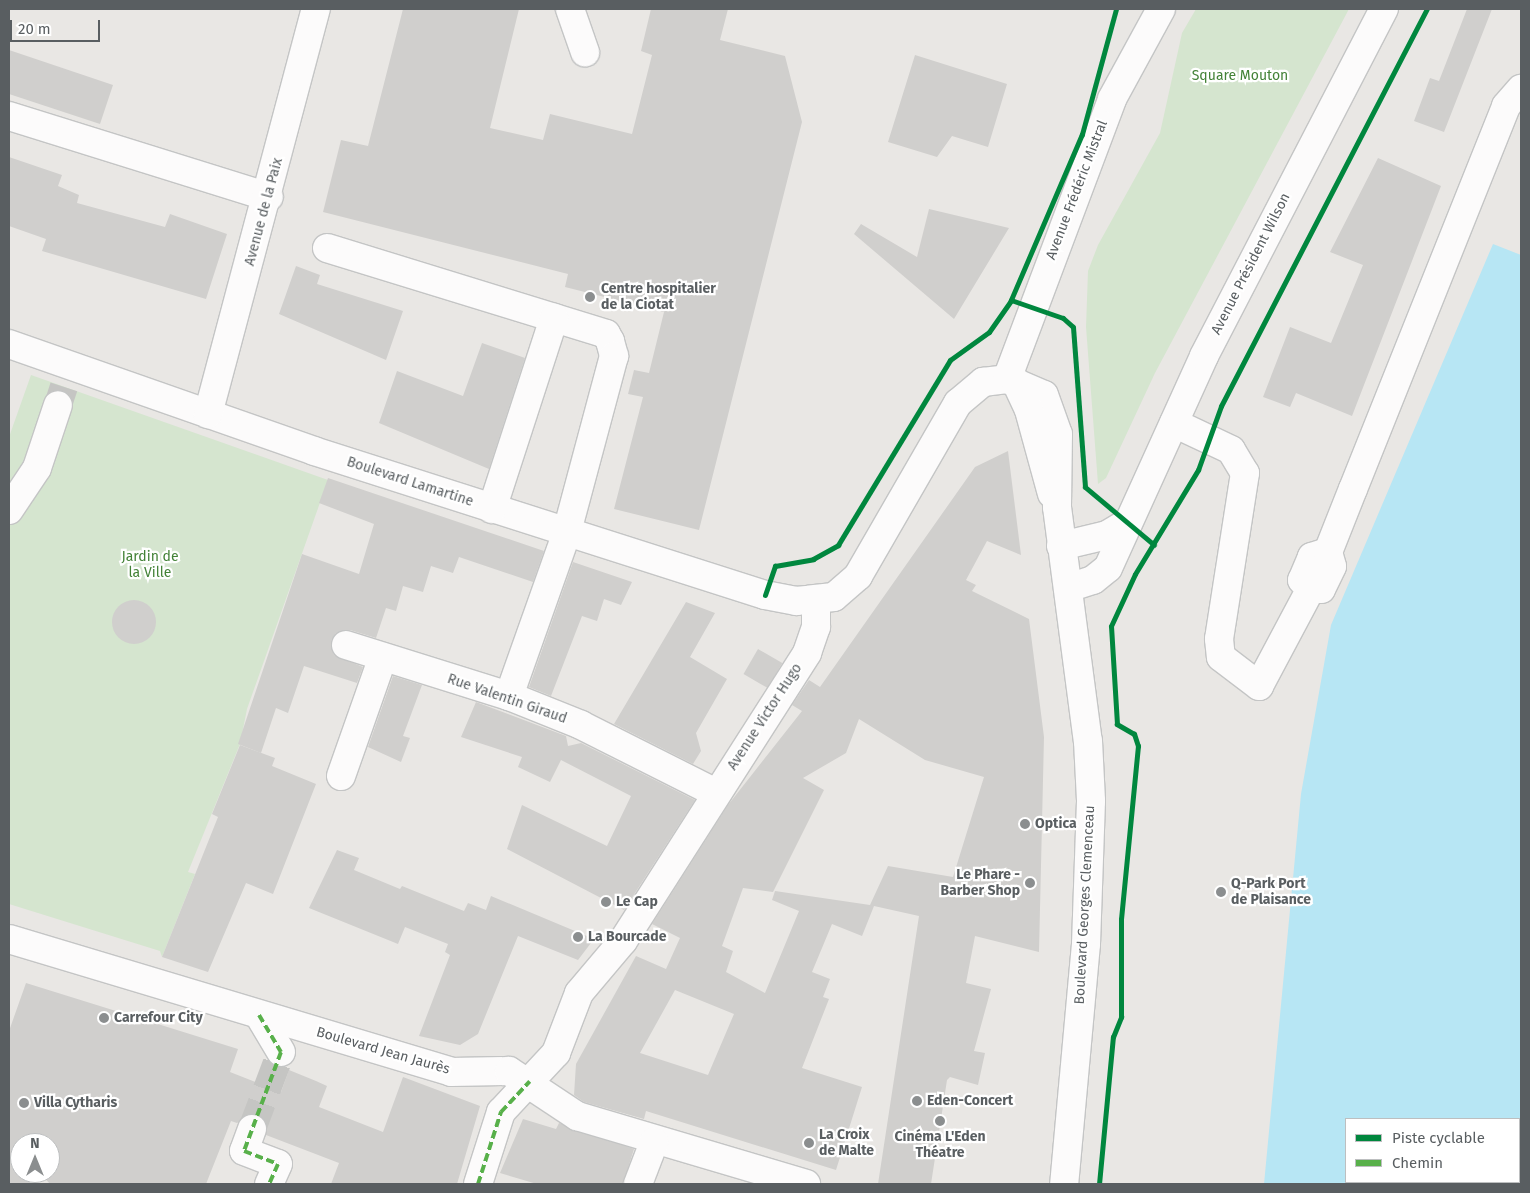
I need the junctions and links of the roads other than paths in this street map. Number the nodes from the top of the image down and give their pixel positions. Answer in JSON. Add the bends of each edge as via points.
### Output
{"nodes":[{"id":1,"x":316,"y":9,"type":"edge"},
{"id":2,"x":570,"y":9,"type":"edge"},
{"id":3,"x":1162,"y":9,"type":"edge"},
{"id":4,"x":1384,"y":9,"type":"edge"},
{"id":5,"x":584,"y":52,"type":"dead end"},
{"id":6,"x":1521,"y":89,"type":"edge"},
{"id":7,"x":9,"y":116,"type":"edge"},
{"id":8,"x":269,"y":197,"type":"junction"},
{"id":9,"x":327,"y":248,"type":"dead end"},
{"id":10,"x":554,"y":318,"type":"junction"},
{"id":11,"x":9,"y":344,"type":"edge"},
{"id":12,"x":1011,"y":380,"type":"junction"},
{"id":13,"x":65,"y":386,"type":"junction"},
{"id":14,"x":208,"y":414,"type":"junction"},
{"id":15,"x":1174,"y":423,"type":"junction"},
{"id":16,"x":492,"y":508,"type":"junction"},
{"id":17,"x":9,"y":510,"type":"edge"},
{"id":18,"x":1125,"y":524,"type":"junction"},
{"id":19,"x":567,"y":532,"type":"junction"},
{"id":20,"x":1062,"y":546,"type":"junction"},
{"id":21,"x":1068,"y":588,"type":"junction"},
{"id":22,"x":816,"y":602,"type":"junction"},
{"id":23,"x":346,"y":645,"type":"dead end"},
{"id":24,"x":383,"y":657,"type":"junction"},
{"id":25,"x":508,"y":696,"type":"junction"},
{"id":26,"x":341,"y":776,"type":"dead end"},
{"id":27,"x":716,"y":793,"type":"junction"},
{"id":28,"x":9,"y":939,"type":"edge"},
{"id":29,"x":259,"y":1015,"type":"junction"},
{"id":30,"x":281,"y":1052,"type":"dead end"},
{"id":31,"x":530,"y":1081,"type":"junction"},
{"id":32,"x":252,"y":1129,"type":"tunnel mouth"},
{"id":33,"x":654,"y":1142,"type":"junction"},
{"id":34,"x":269,"y":1184,"type":"edge"},
{"id":35,"x":478,"y":1184,"type":"edge"},
{"id":36,"x":638,"y":1184,"type":"edge"},
{"id":37,"x":806,"y":1184,"type":"edge"},
{"id":38,"x":1064,"y":1184,"type":"edge"}],
"edges":[{"from":1,"to":8,"type":"street","name":"Avenue de la Paix"},
{"from":2,"to":5,"type":"street"},
{"from":3,"to":12,"type":"street","name":"Avenue Frédéric Mistral","via":[[1152,34],[1123,73]]},
{"from":4,"to":15,"type":"street","name":"Avenue Président Wilson","via":[[1264,236]]},
{"from":6,"to":15,"type":"street","via":[[1506,106],[1328,552],[1312,557],[1302,580],[1310,588],[1259,686],[1221,657],[1219,639],[1245,473],[1230,450]]},
{"from":7,"to":8,"type":"street"},
{"from":8,"to":14,"type":"street","name":"Avenue de la Paix"},
{"from":9,"to":10,"type":"street"},
{"from":10,"to":16,"type":"street"},
{"from":10,"to":19,"type":"street","via":[[606,334],[614,356]]},
{"from":11,"to":13,"type":"street","name":"Boulevard Lamartine"},
{"from":12,"to":20,"type":"street","name":"Boulevard Georges Clemenceau","via":[[1034,388],[1051,405],[1060,457],[1057,507]]},
{"from":12,"to":22,"type":"street","via":[[983,382],[958,403],[858,576],[834,597]]},
{"from":13,"to":14,"type":"street","name":"Boulevard Lamartine"},
{"from":13,"to":17,"type":"street","via":[[37,468]]},
{"from":14,"to":16,"type":"street","name":"Boulevard Lamartine"},
{"from":15,"to":18,"type":"street","name":"Avenue Président Wilson"},
{"from":16,"to":19,"type":"street","name":"Boulevard Lamartine"},
{"from":18,"to":20,"type":"street","via":[[1107,535]]},
{"from":18,"to":21,"type":"street","name":"Avenue Président Wilson","via":[[1108,568],[1093,580]]},
{"from":19,"to":22,"type":"street","name":"Boulevard Lamartine","via":[[764,595]]},
{"from":19,"to":25,"type":"street"},
{"from":20,"to":21,"type":"street","name":"Boulevard Georges Clemenceau"},
{"from":21,"to":38,"type":"street","name":"Boulevard Georges Clemenceau","via":[[1088,741],[1091,802],[1086,944]]},
{"from":22,"to":27,"type":"street","name":"Avenue Victor Hugo","via":[[816,627],[807,653]]},
{"from":23,"to":24,"type":"street","name":"Rue Valentin Giraud"},
{"from":24,"to":25,"type":"street","name":"Rue Valentin Giraud"},
{"from":24,"to":26,"type":"street"},
{"from":25,"to":27,"type":"street","name":"Rue Valentin Giraud","via":[[581,725]]},
{"from":27,"to":31,"type":"street","name":"Avenue Victor Hugo","via":[[623,941],[579,993],[556,1053]]},
{"from":28,"to":29,"type":"street","name":"Boulevard Jean Jaurès"},
{"from":29,"to":30,"type":"street"},
{"from":29,"to":31,"type":"street","name":"Boulevard Jean Jaurès","via":[[451,1072],[509,1071]]},
{"from":31,"to":33,"type":"street","name":"Boulevard Jean Jaurès","via":[[577,1116]]},
{"from":31,"to":35,"type":"street","name":"Avenue Victor Hugo","via":[[501,1112]]},
{"from":32,"to":34,"type":"street","via":[[244,1151],[278,1164]]},
{"from":33,"to":36,"type":"street"},
{"from":33,"to":37,"type":"street","name":"Boulevard Jean Jaurès"}]}
